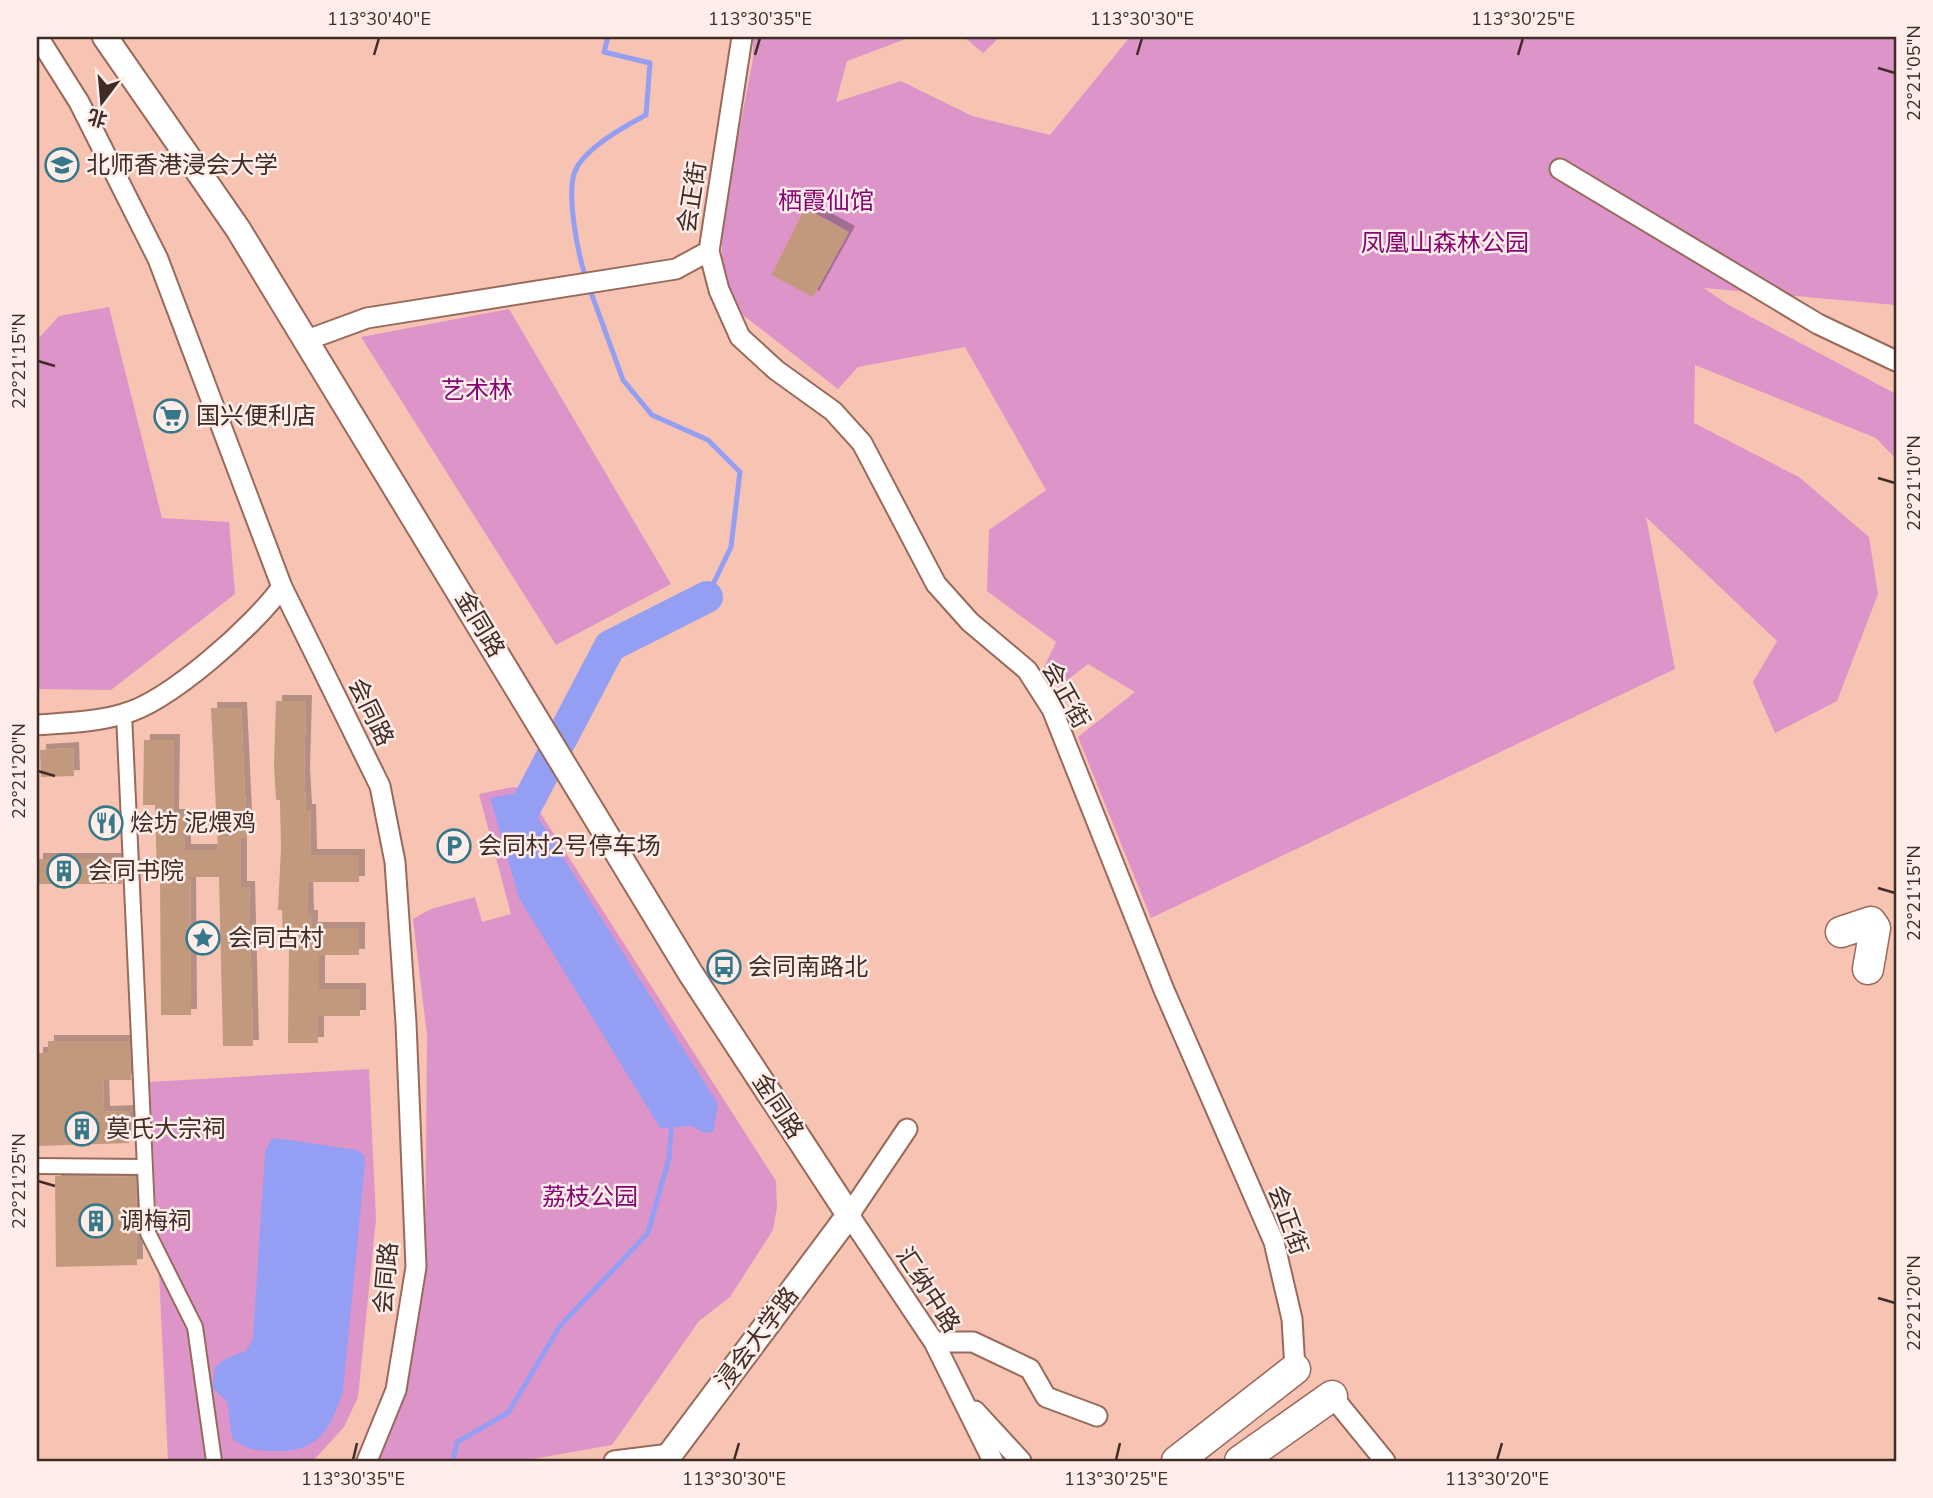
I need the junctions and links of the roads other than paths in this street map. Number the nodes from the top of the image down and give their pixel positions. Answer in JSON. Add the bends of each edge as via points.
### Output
{"nodes":[{"id":1,"x":38,"y":37,"type":"edge"},
{"id":2,"x":105,"y":37,"type":"edge"},
{"id":3,"x":743,"y":37,"type":"edge"},
{"id":4,"x":1560,"y":169,"type":"dead end"},
{"id":5,"x":709,"y":251,"type":"junction"},
{"id":6,"x":307,"y":340,"type":"junction"},
{"id":7,"x":1896,"y":361,"type":"edge"},
{"id":8,"x":282,"y":587,"type":"junction"},
{"id":9,"x":124,"y":714,"type":"junction"},
{"id":10,"x":37,"y":725,"type":"edge"},
{"id":11,"x":1841,"y":932,"type":"dead end"},
{"id":12,"x":1868,"y":969,"type":"dead end"},
{"id":13,"x":907,"y":1129,"type":"dead end"},
{"id":14,"x":37,"y":1166,"type":"edge"},
{"id":15,"x":145,"y":1167,"type":"junction"},
{"id":16,"x":849,"y":1215,"type":"junction"},
{"id":17,"x":934,"y":1342,"type":"junction"},
{"id":18,"x":1295,"y":1369,"type":"joint"},
{"id":19,"x":960,"y":1395,"type":"junction"},
{"id":20,"x":1332,"y":1396,"type":"joint"},
{"id":21,"x":1097,"y":1416,"type":"dead end"},
{"id":22,"x":667,"y":1457,"type":"edge"},
{"id":23,"x":1179,"y":1460,"type":"edge"},
{"id":24,"x":214,"y":1461,"type":"edge"},
{"id":25,"x":367,"y":1461,"type":"edge"},
{"id":26,"x":614,"y":1461,"type":"edge"},
{"id":27,"x":993,"y":1461,"type":"edge"},
{"id":28,"x":1021,"y":1461,"type":"edge"},
{"id":29,"x":1240,"y":1461,"type":"edge"},
{"id":30,"x":1385,"y":1461,"type":"edge"}],
"edges":[{"from":1,"to":8,"type":"street","name":"会同路","via":[[79,102],[158,259]]},
{"from":2,"to":6,"type":"street","name":"金同路","via":[[238,229]]},
{"from":3,"to":5,"type":"street","name":"会正街"},
{"from":4,"to":7,"type":"street","via":[[1818,324]]},
{"from":5,"to":6,"type":"street","via":[[676,269],[367,318]]},
{"from":5,"to":18,"type":"street","name":"会正街","via":[[719,290],[740,337],[833,411],[862,443],[936,584],[970,622],[1027,670],[1052,709],[1164,990],[1274,1242],[1292,1319]]},
{"from":6,"to":16,"type":"street","name":"金同路","via":[[691,975]]},
{"from":8,"to":9,"type":"street","via":[[265,611],[173,688]]},
{"from":8,"to":25,"type":"street","name":"会同路","via":[[380,786],[395,862],[416,1267],[396,1390]]},
{"from":9,"to":10,"type":"street"},
{"from":9,"to":15,"type":"street"},
{"from":11,"to":12,"type":"main road","via":[[1871,922],[1875,928]]},
{"from":13,"to":16,"type":"street"},
{"from":14,"to":15,"type":"street"},
{"from":15,"to":24,"type":"street","via":[[148,1233],[195,1327]]},
{"from":16,"to":17,"type":"street","name":"汇纳中路"},
{"from":16,"to":22,"type":"street","name":"浸会大学路"},
{"from":17,"to":19,"type":"street","name":"汇纳中路"},
{"from":17,"to":21,"type":"street","via":[[973,1342],[1030,1369],[1046,1397]]},
{"from":18,"to":23,"type":"main road"},
{"from":19,"to":27,"type":"street","name":"汇纳中路"},
{"from":19,"to":28,"type":"street","name":"汇纳中路"},
{"from":20,"to":29,"type":"main road"},
{"from":20,"to":30,"type":"street"},
{"from":22,"to":26,"type":"street"}]}
